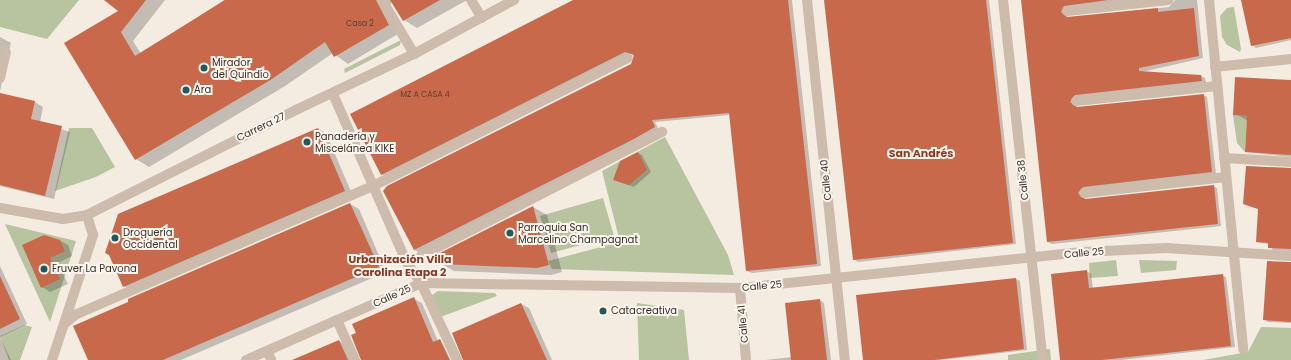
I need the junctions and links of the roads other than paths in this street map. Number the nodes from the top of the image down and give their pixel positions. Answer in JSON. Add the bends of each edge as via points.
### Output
{"nodes":[{"id":1,"x":382,"y":0,"type":"edge"},
{"id":2,"x":471,"y":0,"type":"edge"},
{"id":3,"x":514,"y":0,"type":"edge"},
{"id":4,"x":807,"y":0,"type":"edge"},
{"id":5,"x":1003,"y":0,"type":"edge"},
{"id":6,"x":1168,"y":0,"type":"edge"},
{"id":7,"x":1209,"y":0,"type":"edge"},
{"id":8,"x":1067,"y":11,"type":"dead end"},
{"id":9,"x":482,"y":18,"type":"junction"},
{"id":10,"x":6,"y":53,"type":"dead end"},
{"id":11,"x":414,"y":54,"type":"junction"},
{"id":12,"x":628,"y":58,"type":"dead end"},
{"id":13,"x":1291,"y":58,"type":"edge"},
{"id":14,"x":1215,"y":66,"type":"junction"},
{"id":15,"x":0,"y":78,"type":"edge"},
{"id":16,"x":1217,"y":86,"type":"junction"},
{"id":17,"x":333,"y":94,"type":"junction"},
{"id":18,"x":1076,"y":101,"type":"dead end"},
{"id":19,"x":662,"y":132,"type":"dead end"},
{"id":20,"x":1224,"y":158,"type":"junction"},
{"id":21,"x":1291,"y":162,"type":"edge"},
{"id":22,"x":1226,"y":176,"type":"junction"},
{"id":23,"x":373,"y":186,"type":"junction"},
{"id":24,"x":1084,"y":193,"type":"dead end"},
{"id":25,"x":0,"y":208,"type":"edge"},
{"id":26,"x":87,"y":215,"type":"junction"},
{"id":27,"x":1234,"y":252,"type":"junction"},
{"id":28,"x":1291,"y":256,"type":"edge"},
{"id":29,"x":1032,"y":259,"type":"junction"},
{"id":30,"x":407,"y":262,"type":"junction"},
{"id":31,"x":837,"y":279,"type":"junction"},
{"id":32,"x":421,"y":283,"type":"junction"},
{"id":33,"x":740,"y":288,"type":"junction"},
{"id":34,"x":337,"y":320,"type":"junction"},
{"id":35,"x":64,"y":324,"type":"junction"},
{"id":36,"x":1243,"y":349,"type":"dead end"},
{"id":37,"x":269,"y":356,"type":"edge"},
{"id":38,"x":52,"y":360,"type":"edge"},
{"id":39,"x":246,"y":360,"type":"edge"},
{"id":40,"x":355,"y":360,"type":"edge"},
{"id":41,"x":457,"y":360,"type":"edge"},
{"id":42,"x":746,"y":360,"type":"edge"},
{"id":43,"x":844,"y":360,"type":"edge"},
{"id":44,"x":1043,"y":360,"type":"edge"}],
"edges":[{"from":1,"to":11,"type":"street"},
{"from":2,"to":9,"type":"street"},
{"from":3,"to":9,"type":"street","name":"Carrera 27"},
{"from":4,"to":31,"type":"street","name":"Calle 40"},
{"from":5,"to":29,"type":"street","name":"Calle 38"},
{"from":6,"to":8,"type":"street"},
{"from":7,"to":14,"type":"street"},
{"from":9,"to":11,"type":"street","name":"Carrera 27"},
{"from":10,"to":15,"type":"street"},
{"from":11,"to":17,"type":"street","name":"Carrera 27"},
{"from":12,"to":23,"type":"street"},
{"from":13,"to":14,"type":"street"},
{"from":14,"to":16,"type":"street"},
{"from":16,"to":18,"type":"street"},
{"from":16,"to":20,"type":"street"},
{"from":17,"to":23,"type":"street"},
{"from":17,"to":26,"type":"street","name":"Carrera 27"},
{"from":19,"to":30,"type":"street"},
{"from":20,"to":21,"type":"street"},
{"from":20,"to":22,"type":"street"},
{"from":22,"to":24,"type":"street"},
{"from":22,"to":27,"type":"street"},
{"from":23,"to":30,"type":"street"},
{"from":23,"to":35,"type":"street","via":[[77,314]]},
{"from":25,"to":26,"type":"street","name":"Carrera 27","via":[[63,218]]},
{"from":26,"to":35,"type":"street","via":[[93,235]]},
{"from":27,"to":28,"type":"street","name":"Calle 25"},
{"from":27,"to":29,"type":"street","name":"Calle 25","via":[[1166,248],[1084,252]]},
{"from":27,"to":36,"type":"street"},
{"from":29,"to":31,"type":"street","name":"Calle 25"},
{"from":29,"to":44,"type":"street","name":"Calle 38"},
{"from":30,"to":32,"type":"street"},
{"from":31,"to":33,"type":"street","name":"Calle 25"},
{"from":31,"to":43,"type":"street","name":"Calle 40"},
{"from":32,"to":33,"type":"street","name":"Calle 25","via":[[621,284]]},
{"from":32,"to":34,"type":"street","name":"Calle 25"},
{"from":32,"to":41,"type":"street"},
{"from":33,"to":42,"type":"street","name":"Calle 41"},
{"from":34,"to":37,"type":"street","name":"Calle 25"},
{"from":34,"to":40,"type":"street"},
{"from":35,"to":38,"type":"street"},
{"from":37,"to":39,"type":"street","name":"Calle 25"}]}
